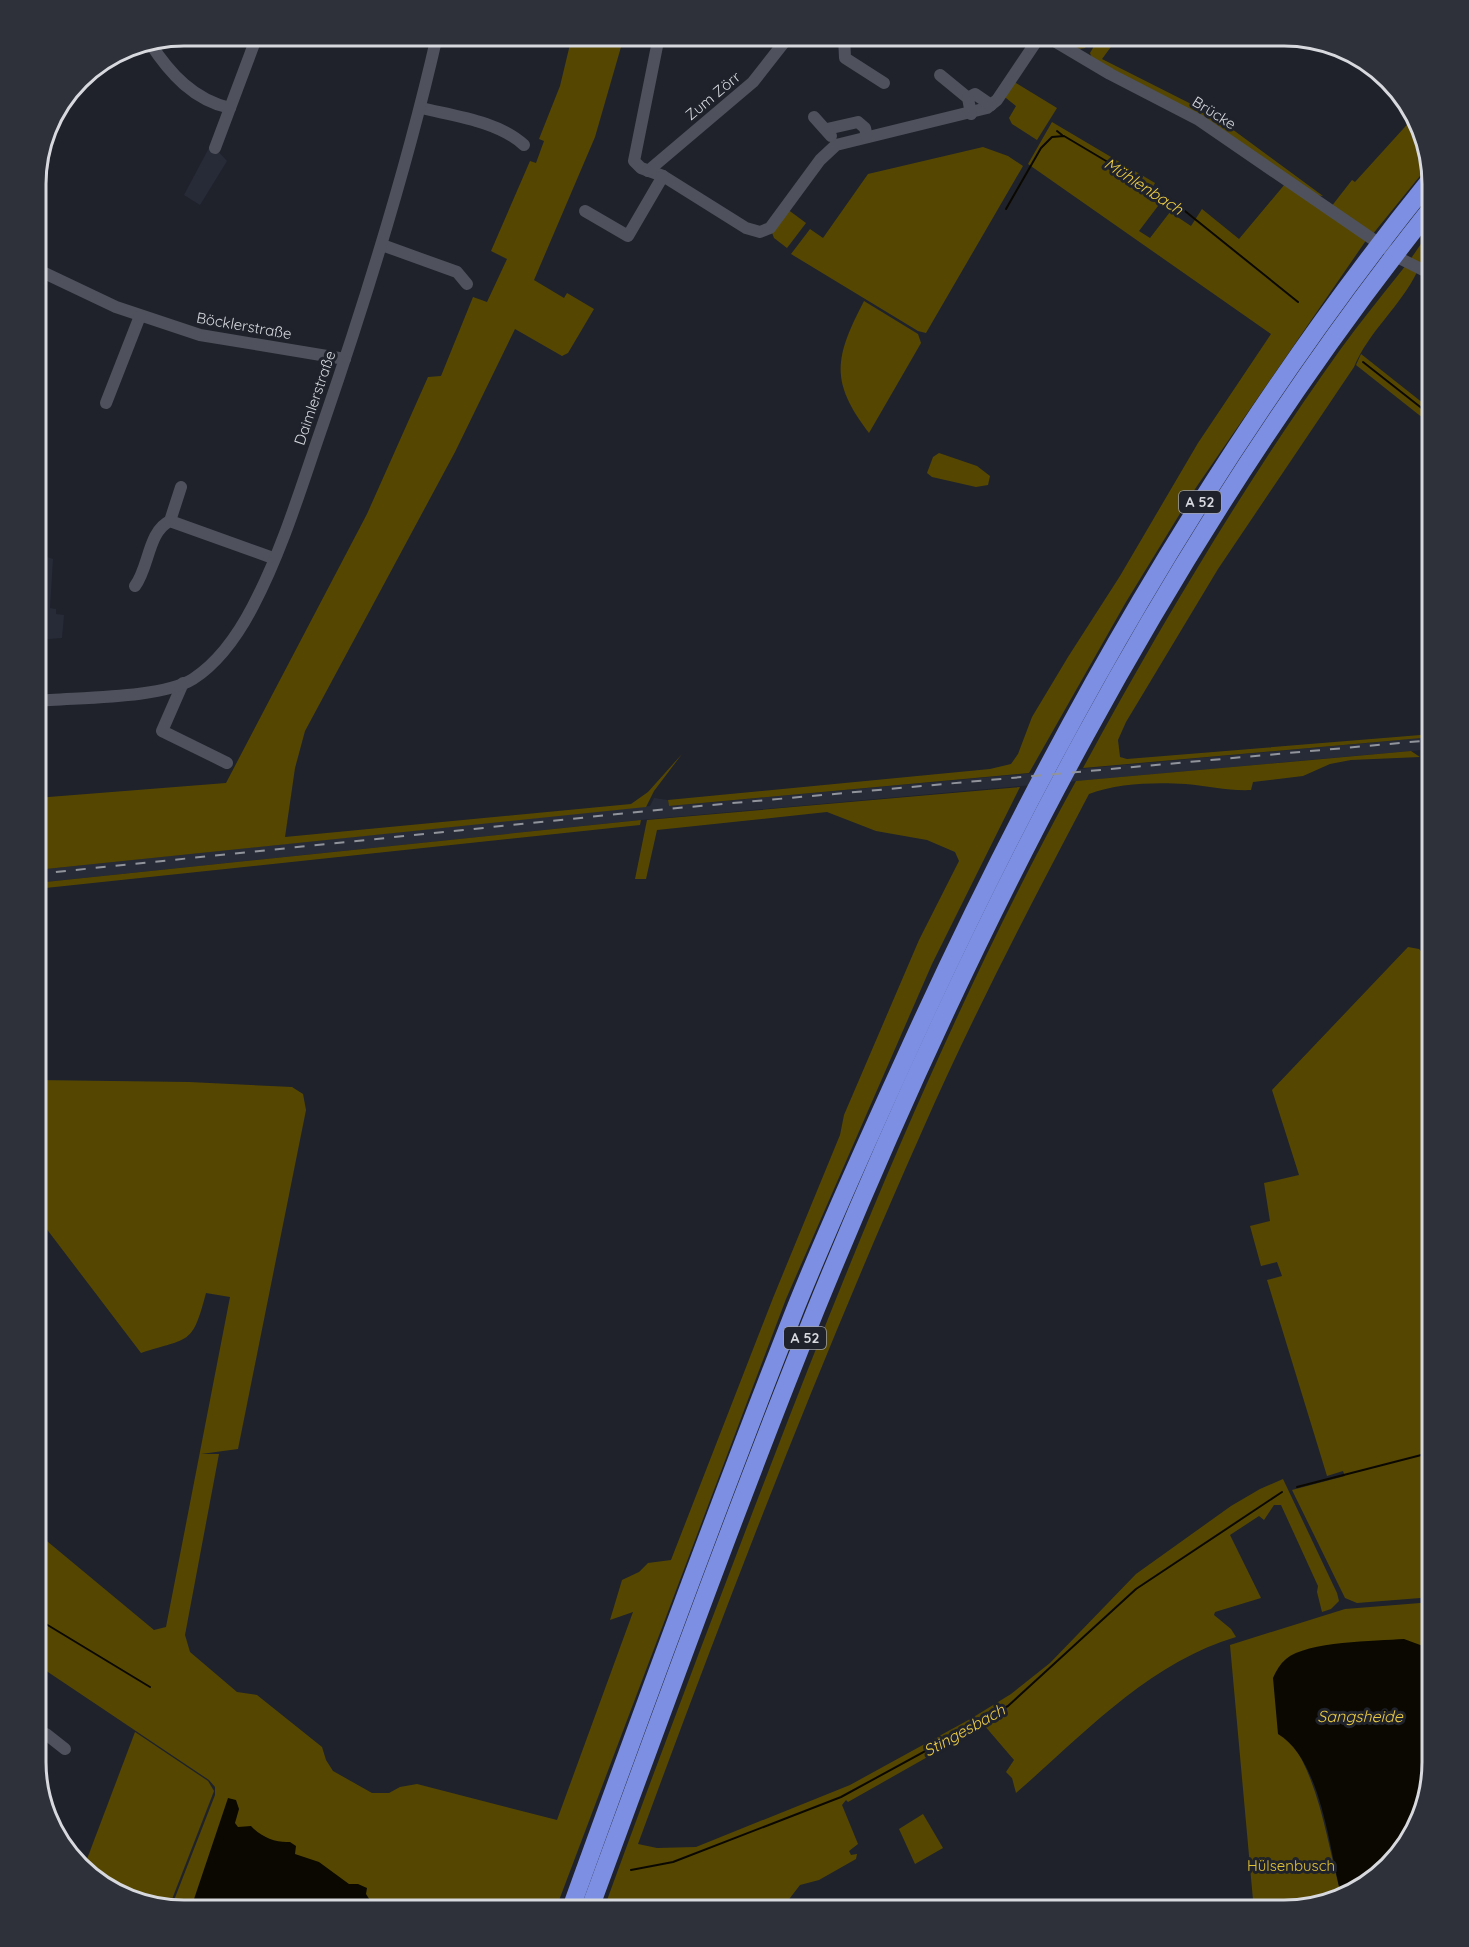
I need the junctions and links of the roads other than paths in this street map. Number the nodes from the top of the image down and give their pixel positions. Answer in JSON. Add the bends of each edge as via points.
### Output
{"nodes":[{"id":1,"x":253,"y":46,"type":"edge"},
{"id":2,"x":435,"y":46,"type":"edge"},
{"id":3,"x":657,"y":46,"type":"edge"},
{"id":4,"x":781,"y":47,"type":"edge"},
{"id":5,"x":844,"y":47,"type":"edge"},
{"id":6,"x":1033,"y":47,"type":"edge"},
{"id":7,"x":1064,"y":47,"type":"edge"},
{"id":8,"x":155,"y":50,"type":"edge"},
{"id":9,"x":940,"y":75,"type":"dead end"},
{"id":10,"x":884,"y":83,"type":"dead end"},
{"id":11,"x":968,"y":98,"type":"junction"},
{"id":12,"x":991,"y":105,"type":"junction"},
{"id":13,"x":230,"y":108,"type":"junction"},
{"id":14,"x":421,"y":108,"type":"junction"},
{"id":15,"x":971,"y":114,"type":"junction"},
{"id":16,"x":814,"y":117,"type":"dead end"},
{"id":17,"x":827,"y":129,"type":"junction"},
{"id":18,"x":867,"y":137,"type":"junction"},
{"id":19,"x":524,"y":145,"type":"dead end"},
{"id":20,"x":836,"y":145,"type":"junction"},
{"id":21,"x":215,"y":147,"type":"dead end"},
{"id":22,"x":648,"y":171,"type":"junction"},
{"id":23,"x":663,"y":176,"type":"junction"},
{"id":24,"x":1422,"y":190,"type":"edge"},
{"id":25,"x":585,"y":211,"type":"dead end"},
{"id":26,"x":1422,"y":220,"type":"edge"},
{"id":27,"x":382,"y":245,"type":"junction"},
{"id":28,"x":1422,"y":270,"type":"edge"},
{"id":29,"x":47,"y":274,"type":"edge"},
{"id":30,"x":466,"y":284,"type":"dead end"},
{"id":31,"x":140,"y":316,"type":"junction"},
{"id":32,"x":345,"y":359,"type":"junction"},
{"id":33,"x":106,"y":403,"type":"dead end"},
{"id":34,"x":181,"y":487,"type":"dead end"},
{"id":35,"x":170,"y":521,"type":"junction"},
{"id":36,"x":273,"y":558,"type":"junction"},
{"id":37,"x":135,"y":586,"type":"dead end"},
{"id":38,"x":183,"y":683,"type":"junction"},
{"id":39,"x":47,"y":700,"type":"edge"},
{"id":40,"x":226,"y":763,"type":"dead end"},
{"id":41,"x":46,"y":1734,"type":"edge"},
{"id":42,"x":65,"y":1749,"type":"dead end"},
{"id":43,"x":574,"y":1900,"type":"edge"},
{"id":44,"x":593,"y":1900,"type":"edge"}],
"edges":[{"from":1,"to":13,"type":"street"},
{"from":2,"to":14,"type":"street","name":"Daimlerstraße"},
{"from":3,"to":22,"type":"street","via":[[634,156],[636,163]]},
{"from":4,"to":22,"type":"street","name":"Zum Zörr","via":[[753,82]]},
{"from":5,"to":10,"type":"street","via":[[845,58]]},
{"from":6,"to":12,"type":"street"},
{"from":7,"to":28,"type":"street","name":"Brücke","via":[[1199,120]]},
{"from":8,"to":13,"type":"street","via":[[184,85],[206,101]]},
{"from":9,"to":11,"type":"street"},
{"from":11,"to":12,"type":"street","via":[[975,94]]},
{"from":11,"to":15,"type":"street"},
{"from":12,"to":15,"type":"street"},
{"from":13,"to":21,"type":"street"},
{"from":14,"to":19,"type":"street","via":[[481,123],[515,137]]},
{"from":14,"to":27,"type":"street","name":"Daimlerstraße"},
{"from":15,"to":18,"type":"street"},
{"from":16,"to":17,"type":"street"},
{"from":17,"to":18,"type":"street","via":[[858,122]]},
{"from":17,"to":20,"type":"street"},
{"from":18,"to":20,"type":"street"},
{"from":20,"to":23,"type":"street","via":[[765,232],[746,228]]},
{"from":22,"to":23,"type":"street"},
{"from":23,"to":25,"type":"street","via":[[628,236]]},
{"from":24,"to":43,"type":"highway","number":"A 52","via":[[1380,243],[1207,491],[1046,768],[944,971],[798,1304]]},
{"from":26,"to":44,"type":"highway","number":"A 52","via":[[1222,504],[1164,597],[1064,774],[963,977],[893,1127],[820,1299]]},
{"from":27,"to":30,"type":"street","via":[[457,272]]},
{"from":27,"to":32,"type":"street","name":"Daimlerstraße"},
{"from":29,"to":31,"type":"street","name":"Böcklerstraße"},
{"from":31,"to":32,"type":"street","name":"Böcklerstraße","via":[[228,341]]},
{"from":31,"to":33,"type":"street"},
{"from":32,"to":36,"type":"street","name":"Daimlerstraße"},
{"from":34,"to":35,"type":"street"},
{"from":35,"to":36,"type":"street"},
{"from":35,"to":37,"type":"street","via":[[158,531],[143,576]]},
{"from":36,"to":38,"type":"street","name":"Daimlerstraße","via":[[253,606],[227,645],[204,671]]},
{"from":38,"to":39,"type":"street","name":"Daimlerstraße","via":[[160,690]]},
{"from":38,"to":40,"type":"street","via":[[162,731]]},
{"from":41,"to":42,"type":"street"}]}
